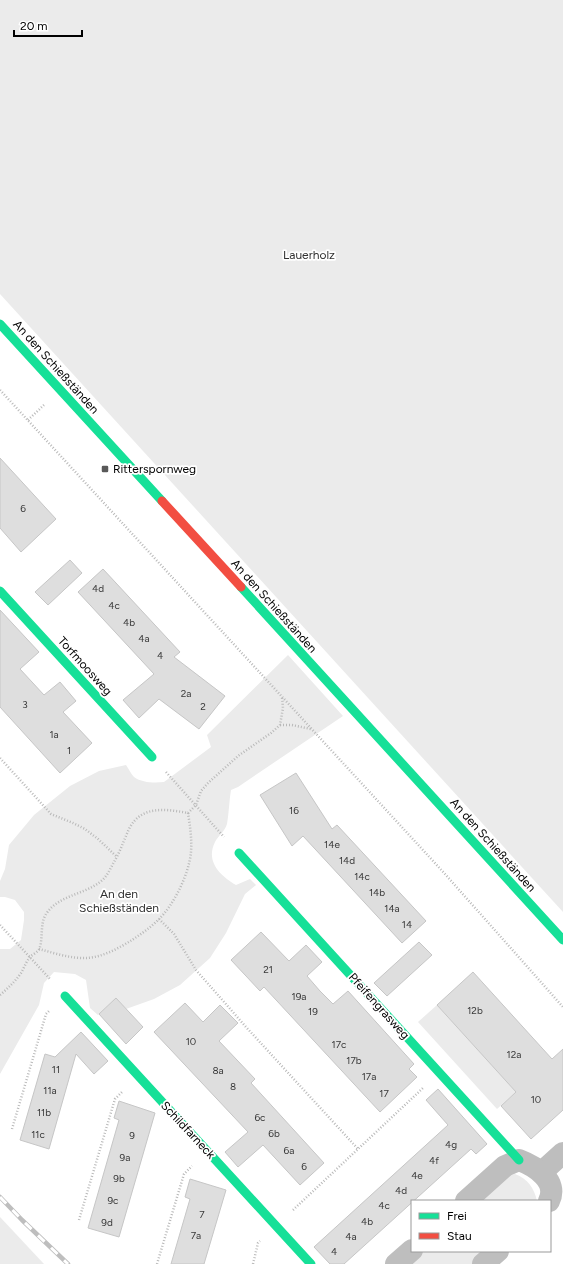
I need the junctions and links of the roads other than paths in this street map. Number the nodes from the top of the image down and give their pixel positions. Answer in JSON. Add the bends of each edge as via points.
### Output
{"nodes":[{"id":1,"x":1,"y":327,"type":"edge"},
{"id":2,"x":0,"y":591,"type":"edge"},
{"id":3,"x":152,"y":757,"type":"road end"},
{"id":4,"x":239,"y":853,"type":"road end"},
{"id":5,"x":563,"y":940,"type":"edge"},
{"id":6,"x":65,"y":996,"type":"road end"},
{"id":7,"x":563,"y":1153,"type":"edge"},
{"id":8,"x":519,"y":1160,"type":"junction"},
{"id":9,"x":542,"y":1172,"type":"junction"},
{"id":10,"x":467,"y":1200,"type":"edge"},
{"id":11,"x":554,"y":1201,"type":"edge"},
{"id":12,"x":411,"y":1251,"type":"edge"},
{"id":13,"x":497,"y":1252,"type":"edge"},
{"id":14,"x":311,"y":1264,"type":"edge"},
{"id":15,"x":396,"y":1264,"type":"edge"},
{"id":16,"x":483,"y":1264,"type":"edge"}],
"edges":[{"from":1,"to":5,"type":"street","name":"An den Schießständen"},
{"from":2,"to":3,"type":"street","name":"Torfmoosweg"},
{"from":4,"to":8,"type":"street","name":"Pfeifengrasweg"},
{"from":6,"to":14,"type":"street","name":"Schildfarneck"},
{"from":7,"to":9,"type":"street"},
{"from":8,"to":9,"type":"street","via":[[531,1164]]},
{"from":8,"to":10,"type":"street","via":[[505,1166]]},
{"from":9,"to":11,"type":"street","via":[[550,1185]]},
{"from":12,"to":15,"type":"street"},
{"from":13,"to":16,"type":"street"}]}
